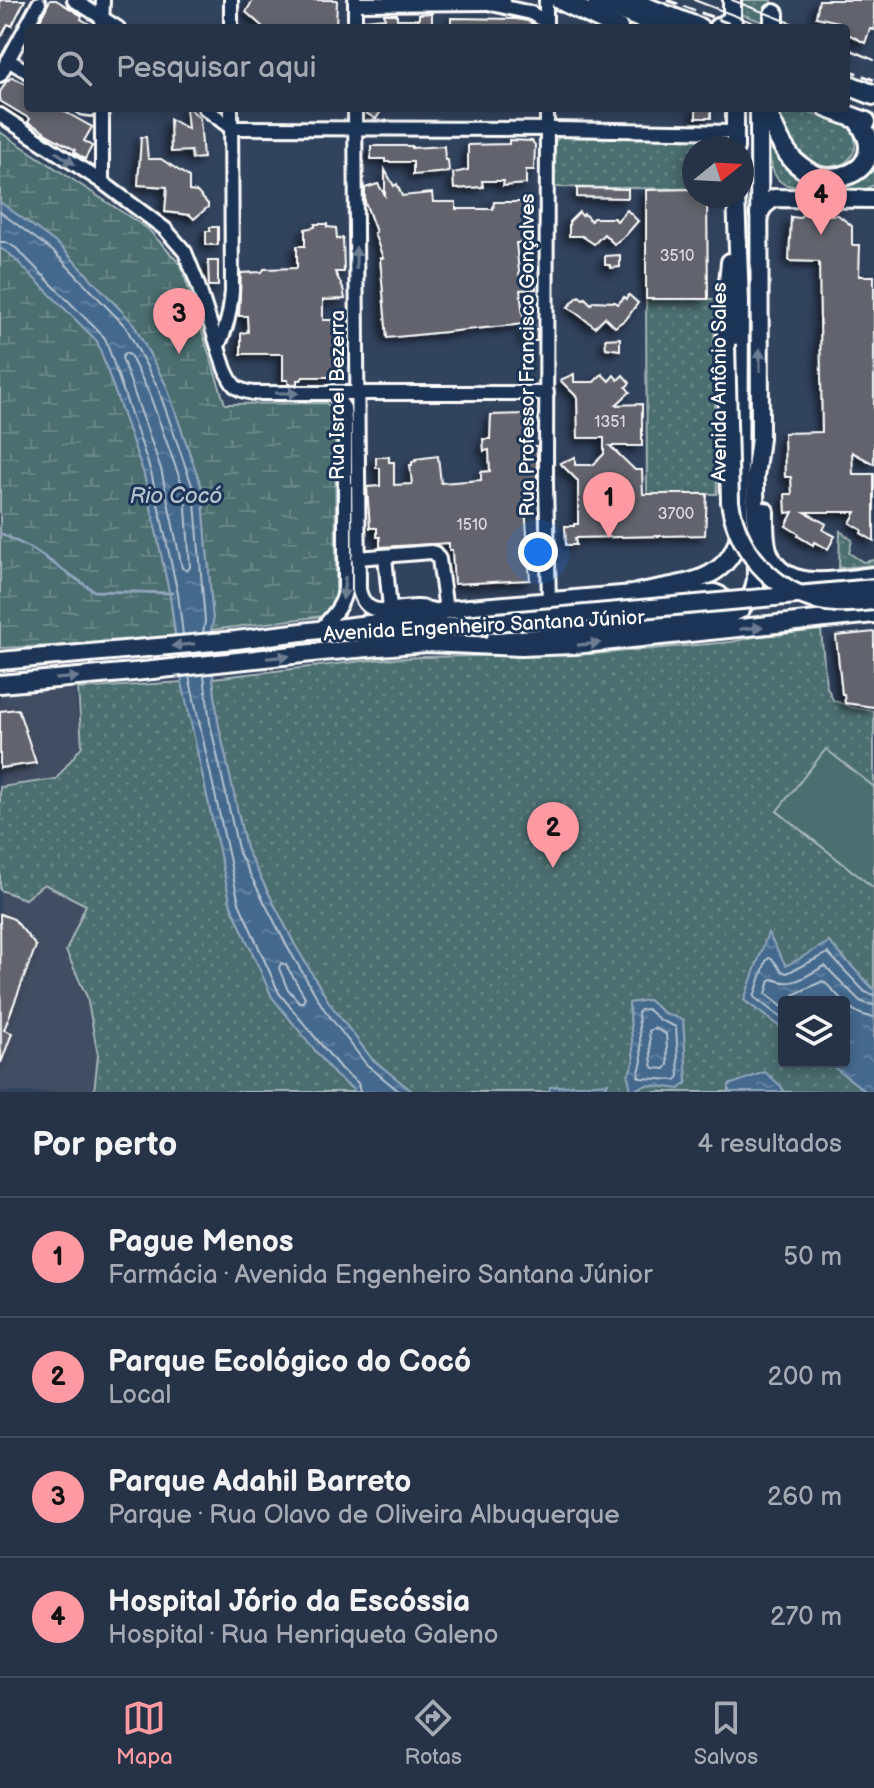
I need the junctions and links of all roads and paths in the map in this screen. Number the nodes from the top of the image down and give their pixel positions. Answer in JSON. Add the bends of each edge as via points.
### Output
{"nodes":[{"id":1,"x":74,"y":0,"type":"edge"},
{"id":2,"x":103,"y":0,"type":"edge"},
{"id":3,"x":231,"y":0,"type":"edge"},
{"id":4,"x":504,"y":0,"type":"edge"},
{"id":5,"x":546,"y":0,"type":"edge"},
{"id":6,"x":560,"y":0,"type":"edge"},
{"id":7,"x":597,"y":0,"type":"edge"},
{"id":8,"x":627,"y":0,"type":"edge"},
{"id":9,"x":732,"y":0,"type":"edge"},
{"id":10,"x":355,"y":2,"type":"edge"},
{"id":11,"x":39,"y":3,"type":"dead end"},
{"id":12,"x":489,"y":3,"type":"junction"},
{"id":13,"x":102,"y":22,"type":"edge"},
{"id":14,"x":30,"y":24,"type":"edge"},
{"id":15,"x":231,"y":24,"type":"edge"},
{"id":16,"x":355,"y":24,"type":"edge"},
{"id":17,"x":545,"y":24,"type":"edge"},
{"id":18,"x":546,"y":24,"type":"edge"},
{"id":19,"x":610,"y":24,"type":"edge"},
{"id":20,"x":654,"y":24,"type":"edge"},
{"id":21,"x":689,"y":24,"type":"edge"},
{"id":22,"x":727,"y":24,"type":"edge"},
{"id":23,"x":24,"y":36,"type":"edge"},
{"id":24,"x":8,"y":60,"type":"junction"},
{"id":25,"x":24,"y":70,"type":"edge"},
{"id":26,"x":0,"y":75,"type":"edge"},
{"id":27,"x":850,"y":86,"type":"edge"},
{"id":28,"x":874,"y":95,"type":"edge"},
{"id":29,"x":850,"y":105,"type":"edge"},
{"id":30,"x":874,"y":105,"type":"edge"},
{"id":31,"x":94,"y":112,"type":"edge"},
{"id":32,"x":210,"y":112,"type":"edge"},
{"id":33,"x":231,"y":112,"type":"edge"},
{"id":34,"x":355,"y":112,"type":"edge"},
{"id":35,"x":547,"y":112,"type":"edge"},
{"id":36,"x":735,"y":112,"type":"edge"},
{"id":37,"x":759,"y":112,"type":"edge"},
{"id":38,"x":767,"y":112,"type":"edge"},
{"id":39,"x":0,"y":115,"type":"edge"},
{"id":40,"x":866,"y":122,"type":"edge"},
{"id":41,"x":231,"y":128,"type":"junction"},
{"id":42,"x":355,"y":129,"type":"junction"},
{"id":43,"x":547,"y":129,"type":"junction"},
{"id":44,"x":735,"y":136,"type":"edge"},
{"id":45,"x":682,"y":137,"type":"edge"},
{"id":46,"x":874,"y":156,"type":"edge"},
{"id":47,"x":102,"y":182,"type":"junction"},
{"id":48,"x":874,"y":193,"type":"edge"},
{"id":49,"x":874,"y":199,"type":"edge"},
{"id":50,"x":735,"y":208,"type":"edge"},
{"id":51,"x":736,"y":208,"type":"edge"},
{"id":52,"x":759,"y":214,"type":"junction"},
{"id":53,"x":218,"y":346,"type":"junction"},
{"id":54,"x":333,"y":392,"type":"junction"},
{"id":55,"x":358,"y":392,"type":"junction"},
{"id":56,"x":547,"y":393,"type":"junction"},
{"id":57,"x":760,"y":438,"type":"junction"},
{"id":58,"x":385,"y":556,"type":"junction"},
{"id":59,"x":358,"y":558,"type":"junction"},
{"id":60,"x":724,"y":563,"type":"joint"},
{"id":61,"x":874,"y":576,"type":"edge"},
{"id":62,"x":820,"y":581,"type":"junction"},
{"id":63,"x":874,"y":588,"type":"edge"},
{"id":64,"x":633,"y":594,"type":"junction"},
{"id":65,"x":549,"y":601,"type":"junction"},
{"id":66,"x":874,"y":601,"type":"edge"},
{"id":67,"x":442,"y":610,"type":"junction"},
{"id":68,"x":866,"y":615,"type":"edge"},
{"id":69,"x":388,"y":616,"type":"junction"},
{"id":70,"x":626,"y":625,"type":"junction"},
{"id":71,"x":319,"y":631,"type":"junction"},
{"id":72,"x":427,"y":643,"type":"junction"},
{"id":73,"x":0,"y":661,"type":"edge"},
{"id":74,"x":0,"y":684,"type":"edge"}],
"edges":[{"from":1,"to":13,"type":"street"},
{"from":2,"to":13,"type":"street"},
{"from":3,"to":15,"type":"street"},
{"from":4,"to":12,"type":"street"},
{"from":5,"to":18,"type":"street"},
{"from":6,"to":19,"type":"highway"},
{"from":7,"to":20,"type":"highway"},
{"from":8,"to":21,"type":"highway"},
{"from":9,"to":22,"type":"main road"},
{"from":10,"to":12,"type":"street"},
{"from":10,"to":16,"type":"street"},
{"from":11,"to":14,"type":"street"},
{"from":12,"to":17,"type":"street","via":[[531,13]]},
{"from":23,"to":24,"type":"street"},
{"from":24,"to":25,"type":"street"},
{"from":24,"to":26,"type":"street"},
{"from":27,"to":28,"type":"highway"},
{"from":29,"to":30,"type":"highway"},
{"from":31,"to":47,"type":"street"},
{"from":32,"to":41,"type":"street"},
{"from":33,"to":41,"type":"street"},
{"from":34,"to":42,"type":"street","name":"Rua Israel Bezerra"},
{"from":35,"to":43,"type":"street","name":"Rua Professor Francisco Gonçalves"},
{"from":36,"to":44,"type":"main road"},
{"from":37,"to":52,"type":"main road","name":"Avenida Antônio Sales"},
{"from":38,"to":40,"type":"highway","via":[[792,159],[828,178],[852,174],[865,161]]},
{"from":39,"to":47,"type":"street","one_way":true},
{"from":41,"to":42,"type":"street"},
{"from":41,"to":53,"type":"street","via":[[231,302]]},
{"from":42,"to":43,"type":"street"},
{"from":55,"to":42,"type":"street","name":"Rua Israel Bezerra","one_way":true},
{"from":43,"to":45,"type":"street"},
{"from":43,"to":56,"type":"street","name":"Rua Professor Francisco Gonçalves"},
{"from":46,"to":48,"type":"street","via":[[868,169],[852,181],[819,182],[789,164],[766,129],[770,190]]},
{"from":47,"to":53,"type":"street","via":[[165,229],[185,252]]},
{"from":49,"to":52,"type":"main road","via":[[774,198]]},
{"from":50,"to":66,"type":"main road","bridge":true,"via":[[726,344],[732,515],[742,542],[772,579],[810,599],[837,604]]},
{"from":51,"to":60,"type":"main road","name":"Avenida Antônio Sales","via":[[739,535]]},
{"from":57,"to":52,"type":"main road","name":"Avenida Antônio Sales","one_way":true},
{"from":53,"to":54,"type":"street","one_way":true,"via":[[231,382],[241,391]]},
{"from":54,"to":55,"type":"street"},
{"from":54,"to":71,"type":"street","name":"Rua Israel Bezerra","one_way":true,"via":[[344,408],[345,422],[345,591]]},
{"from":55,"to":56,"type":"street"},
{"from":55,"to":59,"type":"street","name":"Rua Israel Bezerra"},
{"from":56,"to":65,"type":"street","name":"Rua Professor Francisco Gonçalves"},
{"from":57,"to":62,"type":"main road","via":[[770,557],[788,576]]},
{"from":57,"to":70,"type":"main road","via":[[756,580],[746,605],[721,619]]},
{"from":58,"to":59,"type":"street"},
{"from":58,"to":67,"type":"street","via":[[435,553]]},
{"from":58,"to":69,"type":"street"},
{"from":59,"to":69,"type":"street","name":"Rua Israel Bezerra","via":[[361,599]]},
{"from":60,"to":64,"type":"main road","name":"Avenida Engenheiro Santana Júnior","via":[[696,581]]},
{"from":61,"to":62,"type":"main road"},
{"from":62,"to":68,"type":"main road","via":[[806,590],[811,606]]},
{"from":63,"to":71,"type":"main road","name":"Avenida Engenheiro Santana Júnior","bridge":true,"via":[[351,636]]},
{"from":64,"to":65,"type":"main road","name":"Avenida Engenheiro Santana Júnior"},
{"from":64,"to":70,"type":"main road","via":[[648,599],[714,593],[724,600],[716,611]]},
{"from":65,"to":67,"type":"main road","name":"Avenida Engenheiro Santana Júnior"},
{"from":67,"to":69,"type":"main road","name":"Avenida Engenheiro Santana Júnior","via":[[419,618]]},
{"from":72,"to":68,"type":"main road","name":"Avenida Engenheiro Santana Júnior","one_way":true,"via":[[574,645]]},
{"from":69,"to":71,"type":"main road","name":"Avenida Engenheiro Santana Júnior"},
{"from":70,"to":72,"type":"main road"},
{"from":71,"to":73,"type":"main road","name":"Avenida Engenheiro Santana Júnior","one_way":true},
{"from":74,"to":72,"type":"main road","name":"Avenida Engenheiro Santana Júnior","one_way":true}]}
